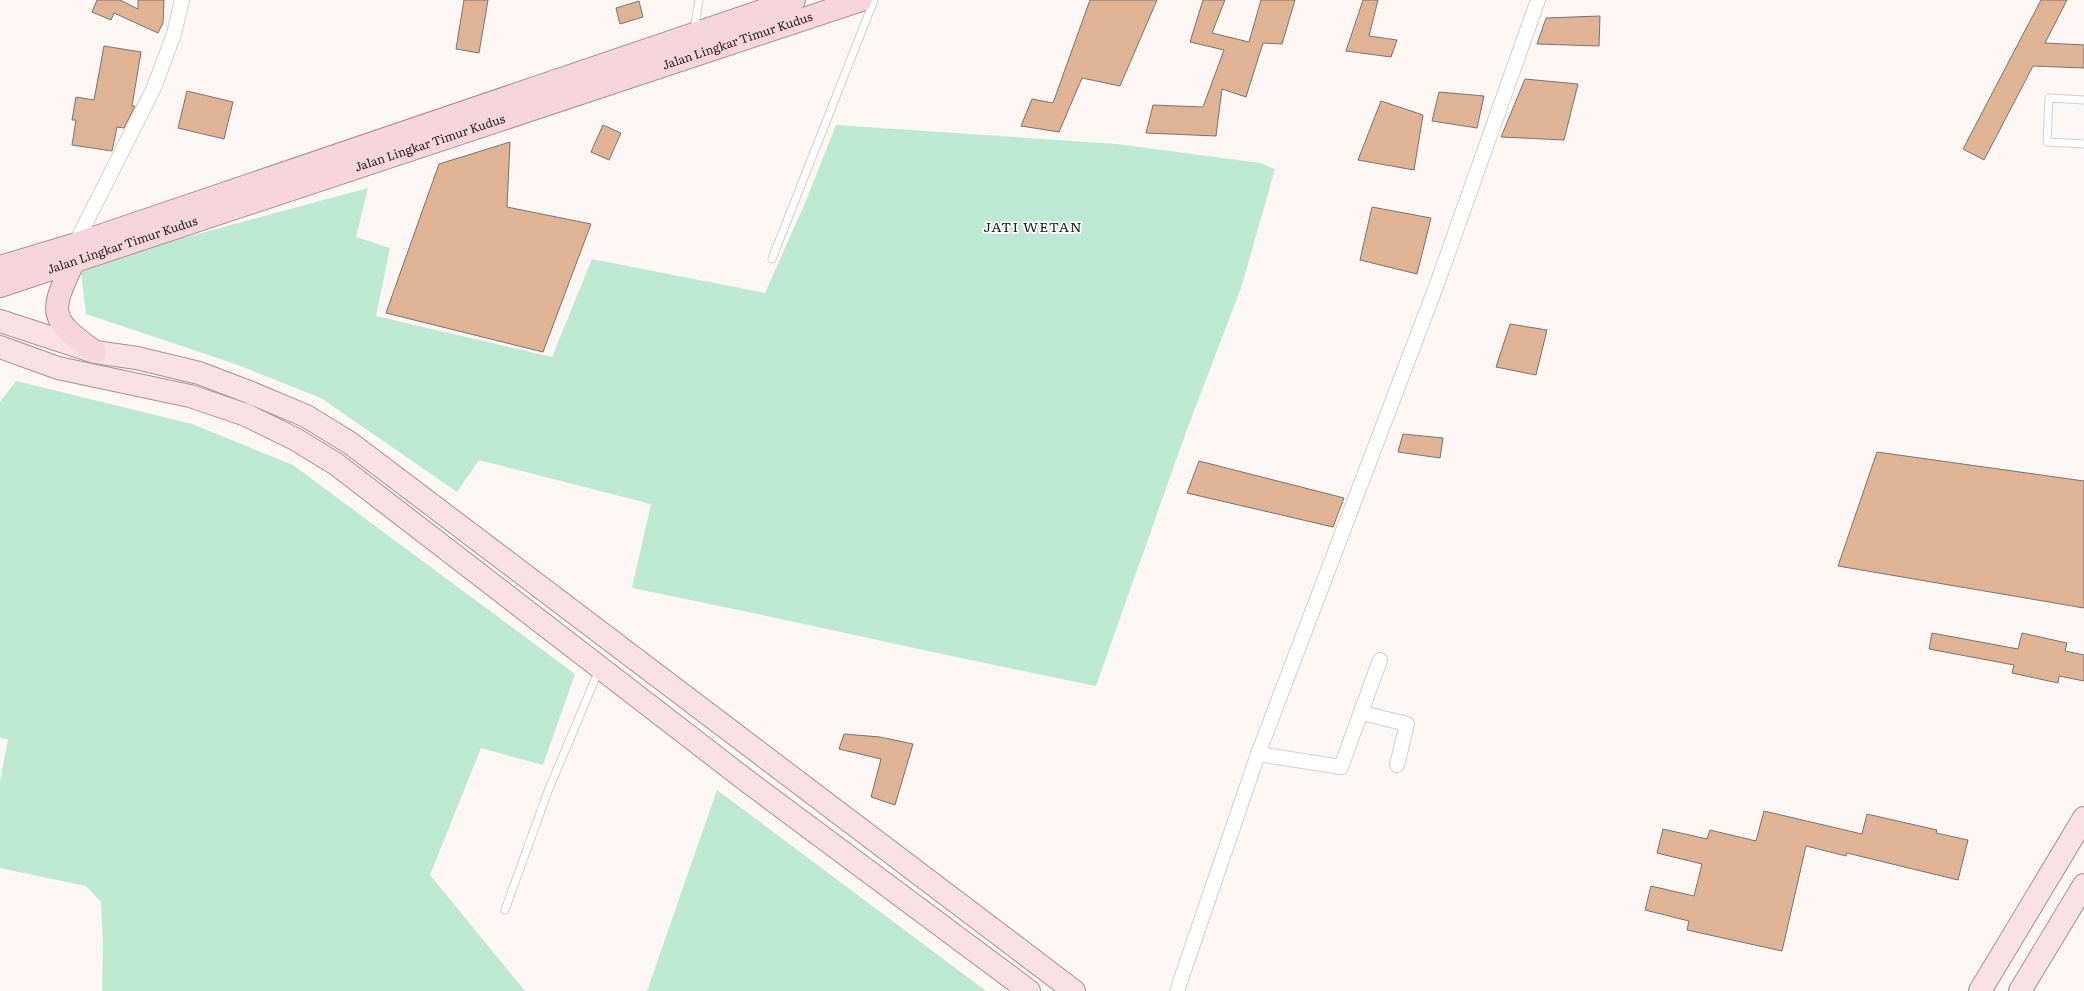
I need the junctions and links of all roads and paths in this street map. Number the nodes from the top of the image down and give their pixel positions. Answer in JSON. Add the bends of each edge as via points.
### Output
{"nodes":[{"id":1,"x":182,"y":0,"type":"edge"},
{"id":2,"x":699,"y":0,"type":"edge"},
{"id":3,"x":794,"y":0,"type":"edge"},
{"id":4,"x":861,"y":0,"type":"edge"},
{"id":5,"x":874,"y":0,"type":"edge"},
{"id":6,"x":1538,"y":0,"type":"edge"},
{"id":7,"x":693,"y":35,"type":"junction"},
{"id":8,"x":2084,"y":100,"type":"edge"},
{"id":9,"x":2084,"y":144,"type":"edge"},
{"id":10,"x":73,"y":254,"type":"junction"},
{"id":11,"x":772,"y":259,"type":"dead end"},
{"id":12,"x":0,"y":267,"type":"edge"},
{"id":13,"x":0,"y":286,"type":"edge"},
{"id":14,"x":6,"y":324,"type":"edge"},
{"id":15,"x":1,"y":349,"type":"edge"},
{"id":16,"x":95,"y":352,"type":"junction"},
{"id":17,"x":1380,"y":660,"type":"dead end"},
{"id":18,"x":600,"y":668,"type":"junction"},
{"id":19,"x":1362,"y":713,"type":"junction"},
{"id":20,"x":1258,"y":754,"type":"junction"},
{"id":21,"x":1397,"y":765,"type":"dead end"},
{"id":22,"x":2084,"y":818,"type":"edge"},
{"id":23,"x":2084,"y":885,"type":"edge"},
{"id":24,"x":505,"y":910,"type":"dead end"},
{"id":25,"x":1029,"y":991,"type":"edge"},
{"id":26,"x":1074,"y":991,"type":"edge"},
{"id":27,"x":1177,"y":991,"type":"edge"},
{"id":28,"x":1980,"y":991,"type":"edge"},
{"id":29,"x":2020,"y":991,"type":"edge"}],
"edges":[{"from":1,"to":10,"type":"street","via":[[172,40],[153,90]]},
{"from":2,"to":7,"type":"lane"},
{"from":3,"to":7,"type":"highway","name":"Jalan Lingkar Timur Kudus"},
{"from":4,"to":10,"type":"highway","name":"Jalan Lingkar Timur Kudus"},
{"from":5,"to":11,"type":"lane"},
{"from":6,"to":20,"type":"street","via":[[1436,284]]},
{"from":7,"to":10,"type":"highway","name":"Jalan Lingkar Timur Kudus","via":[[471,108]]},
{"from":8,"to":9,"type":"lane","via":[[2049,98],[2047,142]]},
{"from":10,"to":12,"type":"highway","name":"Jalan Lingkar Timur Kudus"},
{"from":10,"to":13,"type":"highway","name":"Jalan Lingkar Timur Kudus"},
{"from":10,"to":16,"type":"highway","via":[[56,305],[61,322],[73,336]]},
{"from":14,"to":15,"type":"street"},
{"from":14,"to":16,"type":"main road"},
{"from":15,"to":18,"type":"main road","via":[[58,368],[190,396],[246,415],[295,439],[336,464]]},
{"from":16,"to":26,"type":"main road","via":[[136,358],[198,373],[306,416],[350,443]]},
{"from":17,"to":19,"type":"street"},
{"from":18,"to":24,"type":"lane","via":[[548,790]]},
{"from":18,"to":25,"type":"main road"},
{"from":19,"to":20,"type":"street","via":[[1341,767]]},
{"from":19,"to":21,"type":"street","via":[[1407,724]]},
{"from":20,"to":27,"type":"street"},
{"from":22,"to":28,"type":"main road"},
{"from":23,"to":29,"type":"main road"}]}
